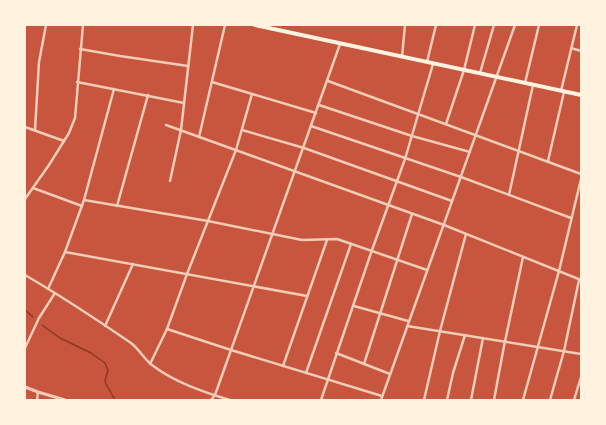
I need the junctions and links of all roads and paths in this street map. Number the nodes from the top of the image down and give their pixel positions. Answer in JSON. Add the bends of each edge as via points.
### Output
{"nodes":[{"id":1,"x":46,"y":25,"type":"edge"},
{"id":2,"x":83,"y":25,"type":"edge"},
{"id":3,"x":193,"y":25,"type":"edge"},
{"id":4,"x":225,"y":25,"type":"edge"},
{"id":5,"x":255,"y":25,"type":"edge"},
{"id":6,"x":405,"y":25,"type":"edge"},
{"id":7,"x":436,"y":25,"type":"edge"},
{"id":8,"x":475,"y":25,"type":"edge"},
{"id":9,"x":494,"y":25,"type":"edge"},
{"id":10,"x":515,"y":25,"type":"edge"},
{"id":11,"x":539,"y":25,"type":"edge"},
{"id":12,"x":577,"y":25,"type":"edge"},
{"id":13,"x":340,"y":43,"type":"junction"},
{"id":14,"x":571,"y":48,"type":"junction"},
{"id":15,"x":80,"y":49,"type":"junction"},
{"id":16,"x":581,"y":51,"type":"edge"},
{"id":17,"x":402,"y":56,"type":"junction"},
{"id":18,"x":427,"y":62,"type":"junction"},
{"id":19,"x":434,"y":63,"type":"junction"},
{"id":20,"x":188,"y":66,"type":"junction"},
{"id":21,"x":464,"y":70,"type":"junction"},
{"id":22,"x":480,"y":73,"type":"junction"},
{"id":23,"x":497,"y":77,"type":"junction"},
{"id":24,"x":328,"y":81,"type":"junction"},
{"id":25,"x":77,"y":82,"type":"junction"},
{"id":26,"x":212,"y":82,"type":"junction"},
{"id":27,"x":525,"y":83,"type":"junction"},
{"id":28,"x":533,"y":84,"type":"junction"},
{"id":29,"x":114,"y":89,"type":"junction"},
{"id":30,"x":562,"y":91,"type":"junction"},
{"id":31,"x":252,"y":94,"type":"junction"},
{"id":32,"x":581,"y":95,"type":"edge"},
{"id":33,"x":148,"y":96,"type":"junction"},
{"id":34,"x":184,"y":103,"type":"junction"},
{"id":35,"x":319,"y":105,"type":"junction"},
{"id":36,"x":316,"y":113,"type":"junction"},
{"id":37,"x":419,"y":114,"type":"junction"},
{"id":38,"x":446,"y":124,"type":"junction"},
{"id":39,"x":166,"y":125,"type":"dead end"},
{"id":40,"x":311,"y":126,"type":"junction"},
{"id":41,"x":25,"y":127,"type":"edge"},
{"id":42,"x":35,"y":130,"type":"junction"},
{"id":43,"x":181,"y":130,"type":"junction"},
{"id":44,"x":242,"y":130,"type":"junction"},
{"id":45,"x":476,"y":135,"type":"junction"},
{"id":46,"x":412,"y":136,"type":"junction"},
{"id":47,"x":199,"y":137,"type":"junction"},
{"id":48,"x":64,"y":141,"type":"junction"},
{"id":49,"x":304,"y":148,"type":"junction"},
{"id":50,"x":236,"y":150,"type":"junction"},
{"id":51,"x":519,"y":150,"type":"junction"},
{"id":52,"x":470,"y":152,"type":"junction"},
{"id":53,"x":406,"y":159,"type":"junction"},
{"id":54,"x":548,"y":161,"type":"junction"},
{"id":55,"x":295,"y":171,"type":"junction"},
{"id":56,"x":581,"y":174,"type":"edge"},
{"id":57,"x":461,"y":177,"type":"junction"},
{"id":58,"x":581,"y":179,"type":"edge"},
{"id":59,"x":170,"y":181,"type":"dead end"},
{"id":60,"x":397,"y":182,"type":"junction"},
{"id":61,"x":33,"y":188,"type":"junction"},
{"id":62,"x":509,"y":195,"type":"junction"},
{"id":63,"x":25,"y":199,"type":"edge"},
{"id":64,"x":84,"y":200,"type":"junction"},
{"id":65,"x":452,"y":202,"type":"junction"},
{"id":66,"x":388,"y":205,"type":"junction"},
{"id":67,"x":82,"y":206,"type":"junction"},
{"id":68,"x":117,"y":206,"type":"junction"},
{"id":69,"x":412,"y":214,"type":"junction"},
{"id":70,"x":571,"y":218,"type":"junction"},
{"id":71,"x":208,"y":221,"type":"junction"},
{"id":72,"x":444,"y":225,"type":"junction"},
{"id":73,"x":273,"y":234,"type":"junction"},
{"id":74,"x":466,"y":234,"type":"junction"},
{"id":75,"x":327,"y":240,"type":"junction"},
{"id":76,"x":351,"y":244,"type":"junction"},
{"id":77,"x":372,"y":250,"type":"junction"},
{"id":78,"x":65,"y":252,"type":"junction"},
{"id":79,"x":523,"y":257,"type":"junction"},
{"id":80,"x":397,"y":259,"type":"junction"},
{"id":81,"x":133,"y":264,"type":"junction"},
{"id":82,"x":427,"y":270,"type":"junction"},
{"id":83,"x":558,"y":271,"type":"junction"},
{"id":84,"x":187,"y":274,"type":"junction"},
{"id":85,"x":25,"y":275,"type":"edge"},
{"id":86,"x":580,"y":280,"type":"edge"},
{"id":87,"x":254,"y":286,"type":"junction"},
{"id":88,"x":48,"y":289,"type":"junction"},
{"id":89,"x":55,"y":293,"type":"junction"},
{"id":90,"x":307,"y":296,"type":"junction"},
{"id":91,"x":354,"y":306,"type":"junction"},
{"id":92,"x":380,"y":313,"type":"junction"},
{"id":93,"x":408,"y":321,"type":"junction"},
{"id":94,"x":105,"y":326,"type":"junction"},
{"id":95,"x":406,"y":326,"type":"junction"},
{"id":96,"x":167,"y":329,"type":"junction"},
{"id":97,"x":440,"y":331,"type":"junction"},
{"id":98,"x":465,"y":335,"type":"junction"},
{"id":99,"x":484,"y":338,"type":"junction"},
{"id":100,"x":505,"y":342,"type":"junction"},
{"id":101,"x":537,"y":347,"type":"junction"},
{"id":102,"x":25,"y":348,"type":"edge"},
{"id":103,"x":231,"y":350,"type":"junction"},
{"id":104,"x":564,"y":351,"type":"junction"},
{"id":105,"x":336,"y":353,"type":"junction"},
{"id":106,"x":581,"y":354,"type":"edge"},
{"id":107,"x":150,"y":364,"type":"junction"},
{"id":108,"x":364,"y":364,"type":"junction"},
{"id":109,"x":283,"y":366,"type":"junction"},
{"id":110,"x":306,"y":373,"type":"junction"},
{"id":111,"x":390,"y":374,"type":"junction"},
{"id":112,"x":581,"y":377,"type":"edge"},
{"id":113,"x":327,"y":379,"type":"junction"},
{"id":114,"x":25,"y":387,"type":"edge"},
{"id":115,"x":38,"y":392,"type":"junction"},
{"id":116,"x":215,"y":395,"type":"junction"},
{"id":117,"x":382,"y":396,"type":"junction"},
{"id":118,"x":37,"y":400,"type":"edge"},
{"id":119,"x":65,"y":400,"type":"edge"},
{"id":120,"x":211,"y":400,"type":"edge"},
{"id":121,"x":230,"y":400,"type":"edge"},
{"id":122,"x":321,"y":400,"type":"edge"},
{"id":123,"x":381,"y":400,"type":"edge"},
{"id":124,"x":424,"y":400,"type":"edge"},
{"id":125,"x":447,"y":400,"type":"edge"},
{"id":126,"x":470,"y":400,"type":"edge"},
{"id":127,"x":494,"y":400,"type":"edge"},
{"id":128,"x":524,"y":400,"type":"edge"},
{"id":129,"x":550,"y":400,"type":"edge"},
{"id":130,"x":574,"y":400,"type":"edge"}],
"edges":[{"from":1,"to":42,"type":"street","via":[[39,62]]},
{"from":2,"to":15,"type":"street"},
{"from":3,"to":20,"type":"street"},
{"from":4,"to":26,"type":"street"},
{"from":5,"to":13,"type":"main road"},
{"from":6,"to":17,"type":"street"},
{"from":7,"to":18,"type":"street"},
{"from":8,"to":21,"type":"street"},
{"from":9,"to":22,"type":"street"},
{"from":10,"to":23,"type":"street"},
{"from":11,"to":27,"type":"street"},
{"from":12,"to":14,"type":"street"},
{"from":13,"to":17,"type":"main road"},
{"from":13,"to":24,"type":"street"},
{"from":14,"to":16,"type":"street"},
{"from":14,"to":30,"type":"street"},
{"from":15,"to":20,"type":"street"},
{"from":15,"to":25,"type":"street"},
{"from":17,"to":18,"type":"main road"},
{"from":18,"to":19,"type":"main road"},
{"from":19,"to":21,"type":"main road"},
{"from":19,"to":37,"type":"street"},
{"from":20,"to":34,"type":"street"},
{"from":21,"to":22,"type":"main road"},
{"from":21,"to":38,"type":"street"},
{"from":22,"to":23,"type":"main road"},
{"from":23,"to":27,"type":"main road"},
{"from":23,"to":45,"type":"street"},
{"from":24,"to":35,"type":"street"},
{"from":24,"to":37,"type":"street"},
{"from":25,"to":29,"type":"street"},
{"from":25,"to":48,"type":"street","via":[[75,118]]},
{"from":26,"to":31,"type":"street"},
{"from":26,"to":47,"type":"street"},
{"from":27,"to":28,"type":"main road"},
{"from":28,"to":30,"type":"main road"},
{"from":28,"to":51,"type":"street"},
{"from":29,"to":33,"type":"street"},
{"from":29,"to":64,"type":"street"},
{"from":30,"to":32,"type":"main road"},
{"from":30,"to":54,"type":"street"},
{"from":31,"to":36,"type":"street"},
{"from":31,"to":44,"type":"street"},
{"from":33,"to":34,"type":"street"},
{"from":33,"to":68,"type":"street"},
{"from":34,"to":43,"type":"street"},
{"from":35,"to":36,"type":"street"},
{"from":35,"to":46,"type":"street"},
{"from":36,"to":40,"type":"street"},
{"from":37,"to":38,"type":"street"},
{"from":37,"to":46,"type":"street"},
{"from":38,"to":45,"type":"street"},
{"from":39,"to":43,"type":"street"},
{"from":40,"to":49,"type":"street"},
{"from":40,"to":53,"type":"street"},
{"from":41,"to":42,"type":"street"},
{"from":42,"to":48,"type":"street"},
{"from":43,"to":47,"type":"street"},
{"from":43,"to":59,"type":"street"},
{"from":44,"to":49,"type":"street"},
{"from":44,"to":50,"type":"street"},
{"from":45,"to":51,"type":"street"},
{"from":45,"to":52,"type":"street"},
{"from":46,"to":52,"type":"street"},
{"from":46,"to":53,"type":"street"},
{"from":47,"to":50,"type":"street"},
{"from":48,"to":61,"type":"street"},
{"from":49,"to":55,"type":"street"},
{"from":49,"to":60,"type":"street"},
{"from":50,"to":55,"type":"street"},
{"from":50,"to":71,"type":"street"},
{"from":51,"to":54,"type":"street"},
{"from":51,"to":62,"type":"street"},
{"from":52,"to":57,"type":"street"},
{"from":53,"to":57,"type":"street"},
{"from":53,"to":60,"type":"street"},
{"from":54,"to":56,"type":"street"},
{"from":55,"to":66,"type":"street"},
{"from":55,"to":73,"type":"street"},
{"from":57,"to":62,"type":"street"},
{"from":57,"to":65,"type":"street"},
{"from":58,"to":70,"type":"street"},
{"from":60,"to":65,"type":"street"},
{"from":60,"to":66,"type":"street"},
{"from":61,"to":63,"type":"street"},
{"from":61,"to":67,"type":"street"},
{"from":62,"to":70,"type":"street"},
{"from":64,"to":67,"type":"street"},
{"from":64,"to":68,"type":"street"},
{"from":65,"to":72,"type":"street"},
{"from":66,"to":69,"type":"street"},
{"from":66,"to":77,"type":"street"},
{"from":67,"to":78,"type":"street"},
{"from":68,"to":71,"type":"street"},
{"from":69,"to":72,"type":"street"},
{"from":69,"to":80,"type":"street"},
{"from":70,"to":83,"type":"street"},
{"from":71,"to":73,"type":"street"},
{"from":71,"to":84,"type":"street"},
{"from":72,"to":74,"type":"street"},
{"from":72,"to":82,"type":"street"},
{"from":73,"to":75,"type":"street","via":[[302,240]]},
{"from":73,"to":87,"type":"street"},
{"from":74,"to":79,"type":"street"},
{"from":74,"to":97,"type":"street"},
{"from":75,"to":76,"type":"street","via":[[337,239]]},
{"from":75,"to":90,"type":"street"},
{"from":76,"to":77,"type":"street"},
{"from":76,"to":110,"type":"street"},
{"from":77,"to":80,"type":"street"},
{"from":77,"to":91,"type":"street"},
{"from":78,"to":81,"type":"street"},
{"from":78,"to":88,"type":"street"},
{"from":79,"to":83,"type":"street"},
{"from":79,"to":100,"type":"street"},
{"from":80,"to":82,"type":"street"},
{"from":80,"to":92,"type":"street"},
{"from":81,"to":84,"type":"street"},
{"from":81,"to":94,"type":"street"},
{"from":82,"to":93,"type":"street"},
{"from":83,"to":86,"type":"street"},
{"from":83,"to":101,"type":"street"},
{"from":84,"to":87,"type":"street"},
{"from":84,"to":96,"type":"street"},
{"from":85,"to":88,"type":"street"},
{"from":86,"to":104,"type":"street"},
{"from":87,"to":90,"type":"street"},
{"from":87,"to":103,"type":"street"},
{"from":88,"to":89,"type":"street"},
{"from":89,"to":94,"type":"street"},
{"from":89,"to":102,"type":"street","via":[[39,318]]},
{"from":90,"to":109,"type":"street"},
{"from":91,"to":92,"type":"street"},
{"from":91,"to":105,"type":"street"},
{"from":92,"to":93,"type":"street"},
{"from":92,"to":108,"type":"street"},
{"from":93,"to":95,"type":"street"},
{"from":94,"to":107,"type":"street","via":[[133,345]]},
{"from":95,"to":97,"type":"street"},
{"from":95,"to":111,"type":"street"},
{"from":96,"to":103,"type":"street"},
{"from":96,"to":107,"type":"street"},
{"from":97,"to":98,"type":"street"},
{"from":97,"to":124,"type":"street"},
{"from":98,"to":99,"type":"street"},
{"from":98,"to":125,"type":"street"},
{"from":99,"to":100,"type":"street"},
{"from":99,"to":126,"type":"street"},
{"from":100,"to":101,"type":"street"},
{"from":100,"to":127,"type":"street"},
{"from":101,"to":104,"type":"street"},
{"from":101,"to":128,"type":"street"},
{"from":103,"to":109,"type":"street"},
{"from":103,"to":116,"type":"street"},
{"from":104,"to":106,"type":"street"},
{"from":104,"to":129,"type":"street"},
{"from":105,"to":108,"type":"street"},
{"from":105,"to":113,"type":"street"},
{"from":107,"to":116,"type":"street","via":[[168,376]]},
{"from":108,"to":111,"type":"street"},
{"from":109,"to":110,"type":"street"},
{"from":110,"to":113,"type":"street"},
{"from":111,"to":117,"type":"street"},
{"from":112,"to":130,"type":"street"},
{"from":113,"to":117,"type":"street"},
{"from":113,"to":122,"type":"street"},
{"from":114,"to":115,"type":"street"},
{"from":115,"to":118,"type":"street"},
{"from":115,"to":119,"type":"street"},
{"from":116,"to":120,"type":"street"},
{"from":116,"to":121,"type":"street"},
{"from":117,"to":123,"type":"street"}]}
